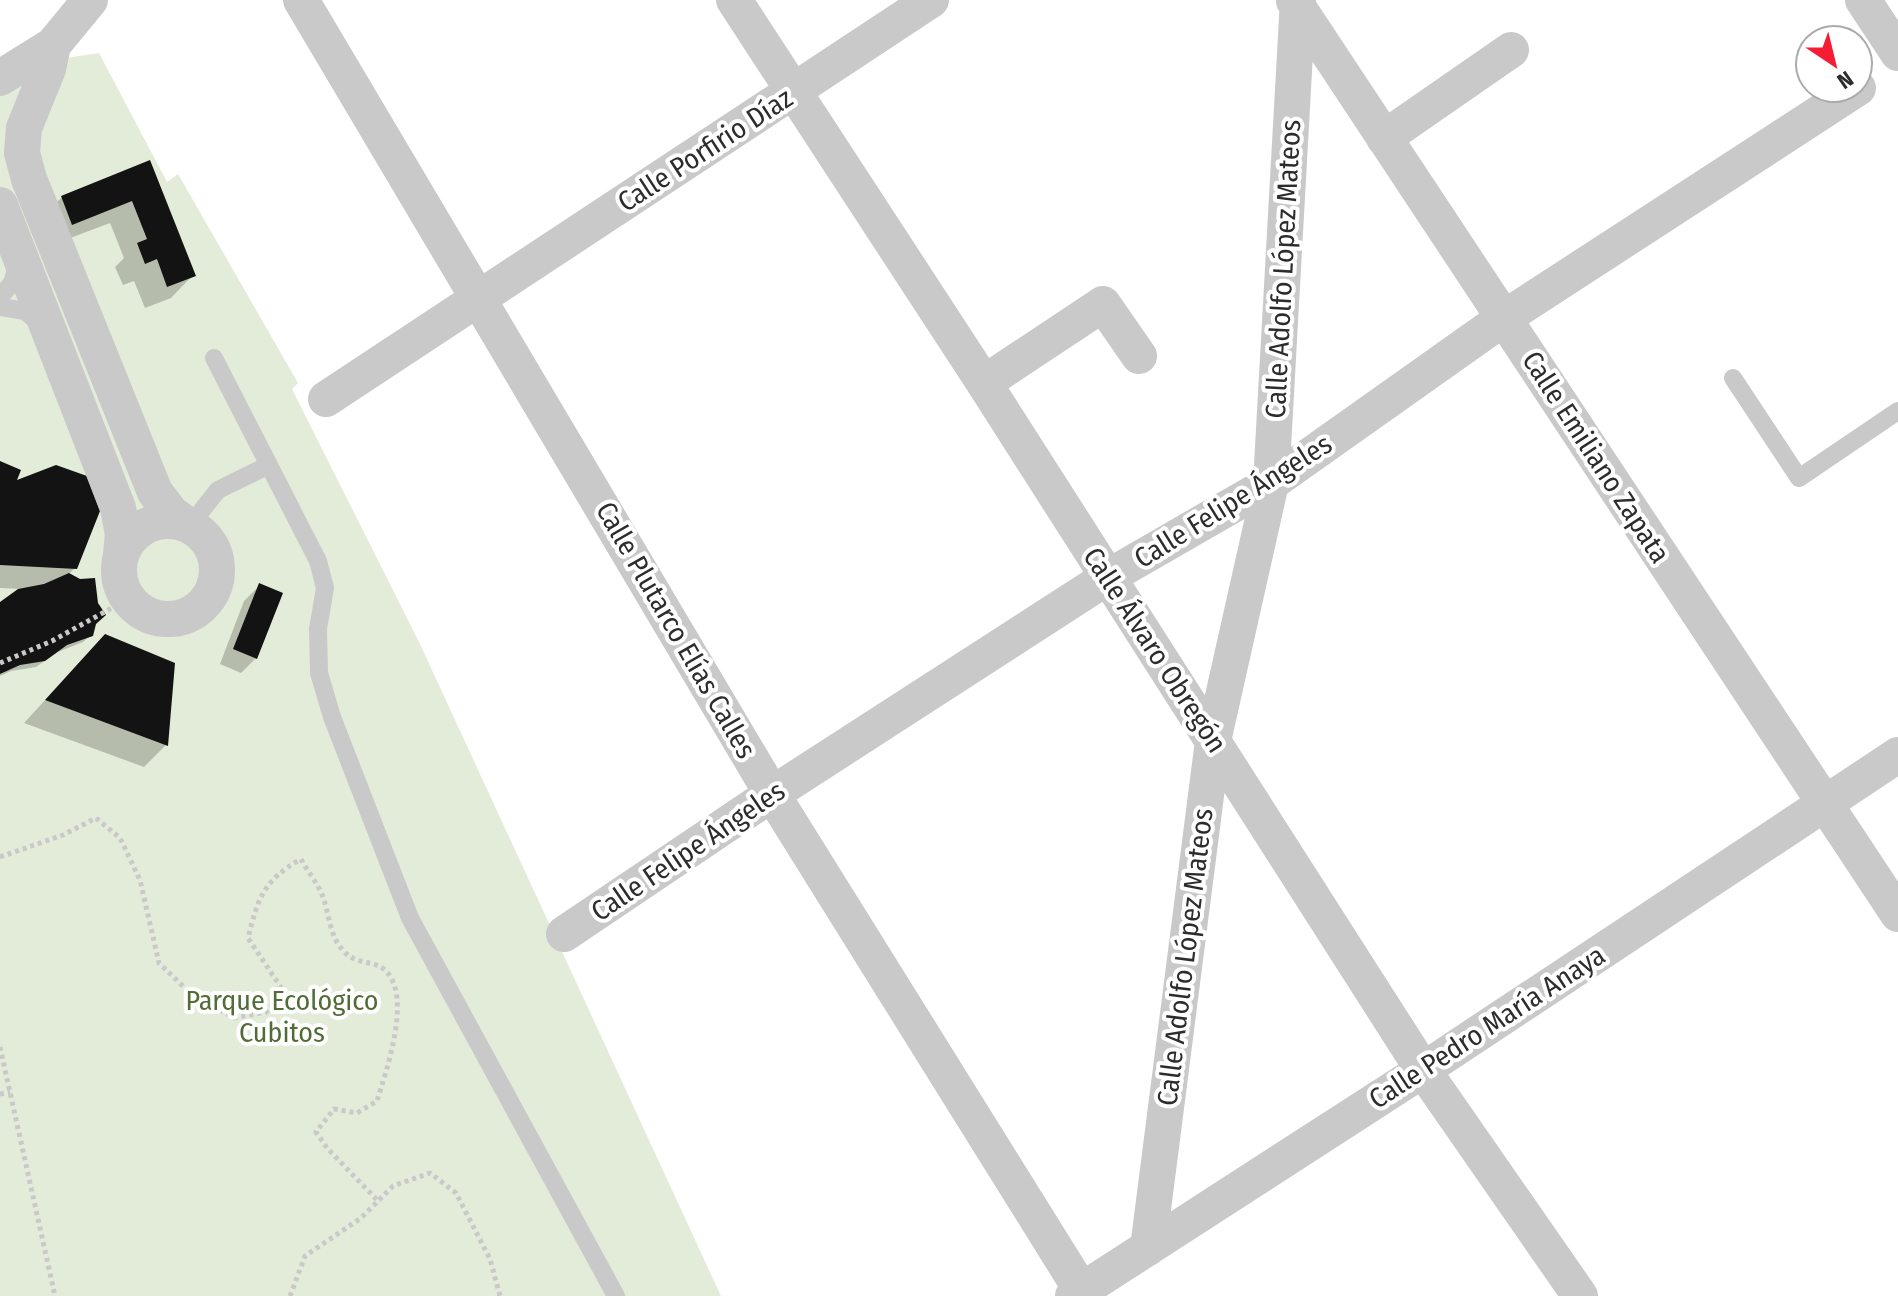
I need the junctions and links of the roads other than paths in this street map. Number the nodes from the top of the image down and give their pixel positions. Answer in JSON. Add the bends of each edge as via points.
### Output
{"nodes":[{"id":1,"x":90,"y":0,"type":"edge"},
{"id":2,"x":301,"y":0,"type":"edge"},
{"id":3,"x":734,"y":0,"type":"edge"},
{"id":4,"x":931,"y":0,"type":"edge"},
{"id":5,"x":1863,"y":0,"type":"edge"},
{"id":6,"x":1296,"y":2,"type":"edge"},
{"id":7,"x":53,"y":45,"type":"junction"},
{"id":8,"x":1511,"y":50,"type":"dead end"},
{"id":9,"x":1898,"y":53,"type":"edge"},
{"id":10,"x":1898,"y":62,"type":"edge"},
{"id":11,"x":0,"y":78,"type":"edge"},
{"id":12,"x":1874,"y":78,"type":"edge"},
{"id":13,"x":794,"y":91,"type":"junction"},
{"id":14,"x":1833,"y":104,"type":"edge"},
{"id":15,"x":1384,"y":138,"type":"junction"},
{"id":16,"x":36,"y":195,"type":"junction"},
{"id":17,"x":9,"y":228,"type":"edge"},
{"id":18,"x":0,"y":297,"type":"edge"},
{"id":19,"x":479,"y":299,"type":"junction"},
{"id":20,"x":0,"y":307,"type":"edge"},
{"id":21,"x":1504,"y":318,"type":"junction"},
{"id":22,"x":51,"y":335,"type":"junction"},
{"id":23,"x":1139,"y":356,"type":"dead end"},
{"id":24,"x":214,"y":358,"type":"dead end"},
{"id":25,"x":1733,"y":378,"type":"dead end"},
{"id":26,"x":984,"y":383,"type":"junction"},
{"id":27,"x":326,"y":399,"type":"dead end"},
{"id":28,"x":1898,"y":411,"type":"edge"},
{"id":29,"x":269,"y":465,"type":"junction"},
{"id":30,"x":1271,"y":483,"type":"junction"},
{"id":31,"x":196,"y":522,"type":"junction"},
{"id":32,"x":121,"y":554,"type":"junction"},
{"id":33,"x":1108,"y":577,"type":"junction"},
{"id":34,"x":1213,"y":741,"type":"junction"},
{"id":35,"x":1898,"y":755,"type":"edge"},
{"id":36,"x":772,"y":794,"type":"junction"},
{"id":37,"x":1825,"y":804,"type":"junction"},
{"id":38,"x":1898,"y":914,"type":"edge"},
{"id":39,"x":564,"y":934,"type":"dead end"},
{"id":40,"x":1423,"y":1070,"type":"junction"},
{"id":41,"x":1148,"y":1248,"type":"junction"},
{"id":42,"x":1080,"y":1294,"type":"edge"},
{"id":43,"x":616,"y":1296,"type":"edge"},
{"id":44,"x":1580,"y":1296,"type":"edge"}],
"edges":[{"from":1,"to":7,"type":"street"},
{"from":2,"to":19,"type":"street","name":"Calle Plutarco Elías Calles"},
{"from":3,"to":13,"type":"street","name":"Calle Álvaro Obregón"},
{"from":4,"to":13,"type":"street","name":"Calle Porfirio Díaz"},
{"from":5,"to":9,"type":"street"},
{"from":6,"to":15,"type":"street","name":"Calle Emiliano Zapata"},
{"from":6,"to":30,"type":"street","name":"Calle Adolfo López Mateos"},
{"from":7,"to":11,"type":"street"},
{"from":7,"to":16,"type":"street","via":[[24,128],[22,153]]},
{"from":8,"to":15,"type":"street"},
{"from":10,"to":12,"type":"street","name":"Calle Felipe Ángeles"},
{"from":13,"to":19,"type":"street","name":"Calle Porfirio Díaz"},
{"from":13,"to":26,"type":"street","name":"Calle Álvaro Obregón"},
{"from":14,"to":21,"type":"street","name":"Calle Felipe Ángeles"},
{"from":15,"to":21,"type":"street","name":"Calle Emiliano Zapata"},
{"from":16,"to":17,"type":"lane"},
{"from":16,"to":31,"type":"street","via":[[155,492],[171,513]]},
{"from":17,"to":18,"type":"lane","via":[[12,283]]},
{"from":17,"to":22,"type":"street"},
{"from":19,"to":27,"type":"street","name":"Calle Porfirio Díaz"},
{"from":19,"to":36,"type":"street","name":"Calle Plutarco Elías Calles"},
{"from":20,"to":22,"type":"lane","via":[[25,311]]},
{"from":21,"to":30,"type":"street","name":"Calle Felipe Ángeles"},
{"from":21,"to":37,"type":"street","name":"Calle Emiliano Zapata"},
{"from":22,"to":32,"type":"street","via":[[118,508]]},
{"from":23,"to":26,"type":"street","via":[[1103,304]]},
{"from":24,"to":29,"type":"lane"},
{"from":25,"to":28,"type":"lane","via":[[1799,478]]},
{"from":26,"to":33,"type":"street","name":"Calle Álvaro Obregón"},
{"from":29,"to":31,"type":"lane","via":[[218,490]]},
{"from":29,"to":43,"type":"lane","via":[[318,561],[325,588],[318,629],[319,673],[410,918]]},
{"from":30,"to":33,"type":"street","name":"Calle Felipe Ángeles"},
{"from":30,"to":34,"type":"street","name":"Calle Adolfo López Mateos"},
{"from":31,"to":32,"type":"street","via":[[170,521],[140,529]]},
{"from":31,"to":32,"type":"street","via":[[216,558],[217,575],[202,605],[189,614],[172,619],[140,611],[121,585]]},
{"from":33,"to":34,"type":"street","name":"Calle Álvaro Obregón"},
{"from":33,"to":36,"type":"street","name":"Calle Felipe Ángeles"},
{"from":34,"to":40,"type":"street","name":"Calle Álvaro Obregón"},
{"from":34,"to":41,"type":"street","name":"Calle Adolfo López Mateos"},
{"from":35,"to":37,"type":"street","name":"Calle Pedro María Anaya"},
{"from":36,"to":39,"type":"street","name":"Calle Felipe Ángeles"},
{"from":36,"to":42,"type":"street","name":"Calle Plutarco Elías Calles"},
{"from":37,"to":38,"type":"street","name":"Calle Emiliano Zapata"},
{"from":37,"to":40,"type":"street","name":"Calle Pedro María Anaya"},
{"from":40,"to":41,"type":"street","name":"Calle Pedro María Anaya"},
{"from":40,"to":44,"type":"street","name":"Calle Álvaro Obregón"},
{"from":41,"to":42,"type":"street","name":"Calle Pedro María Anaya"}]}
